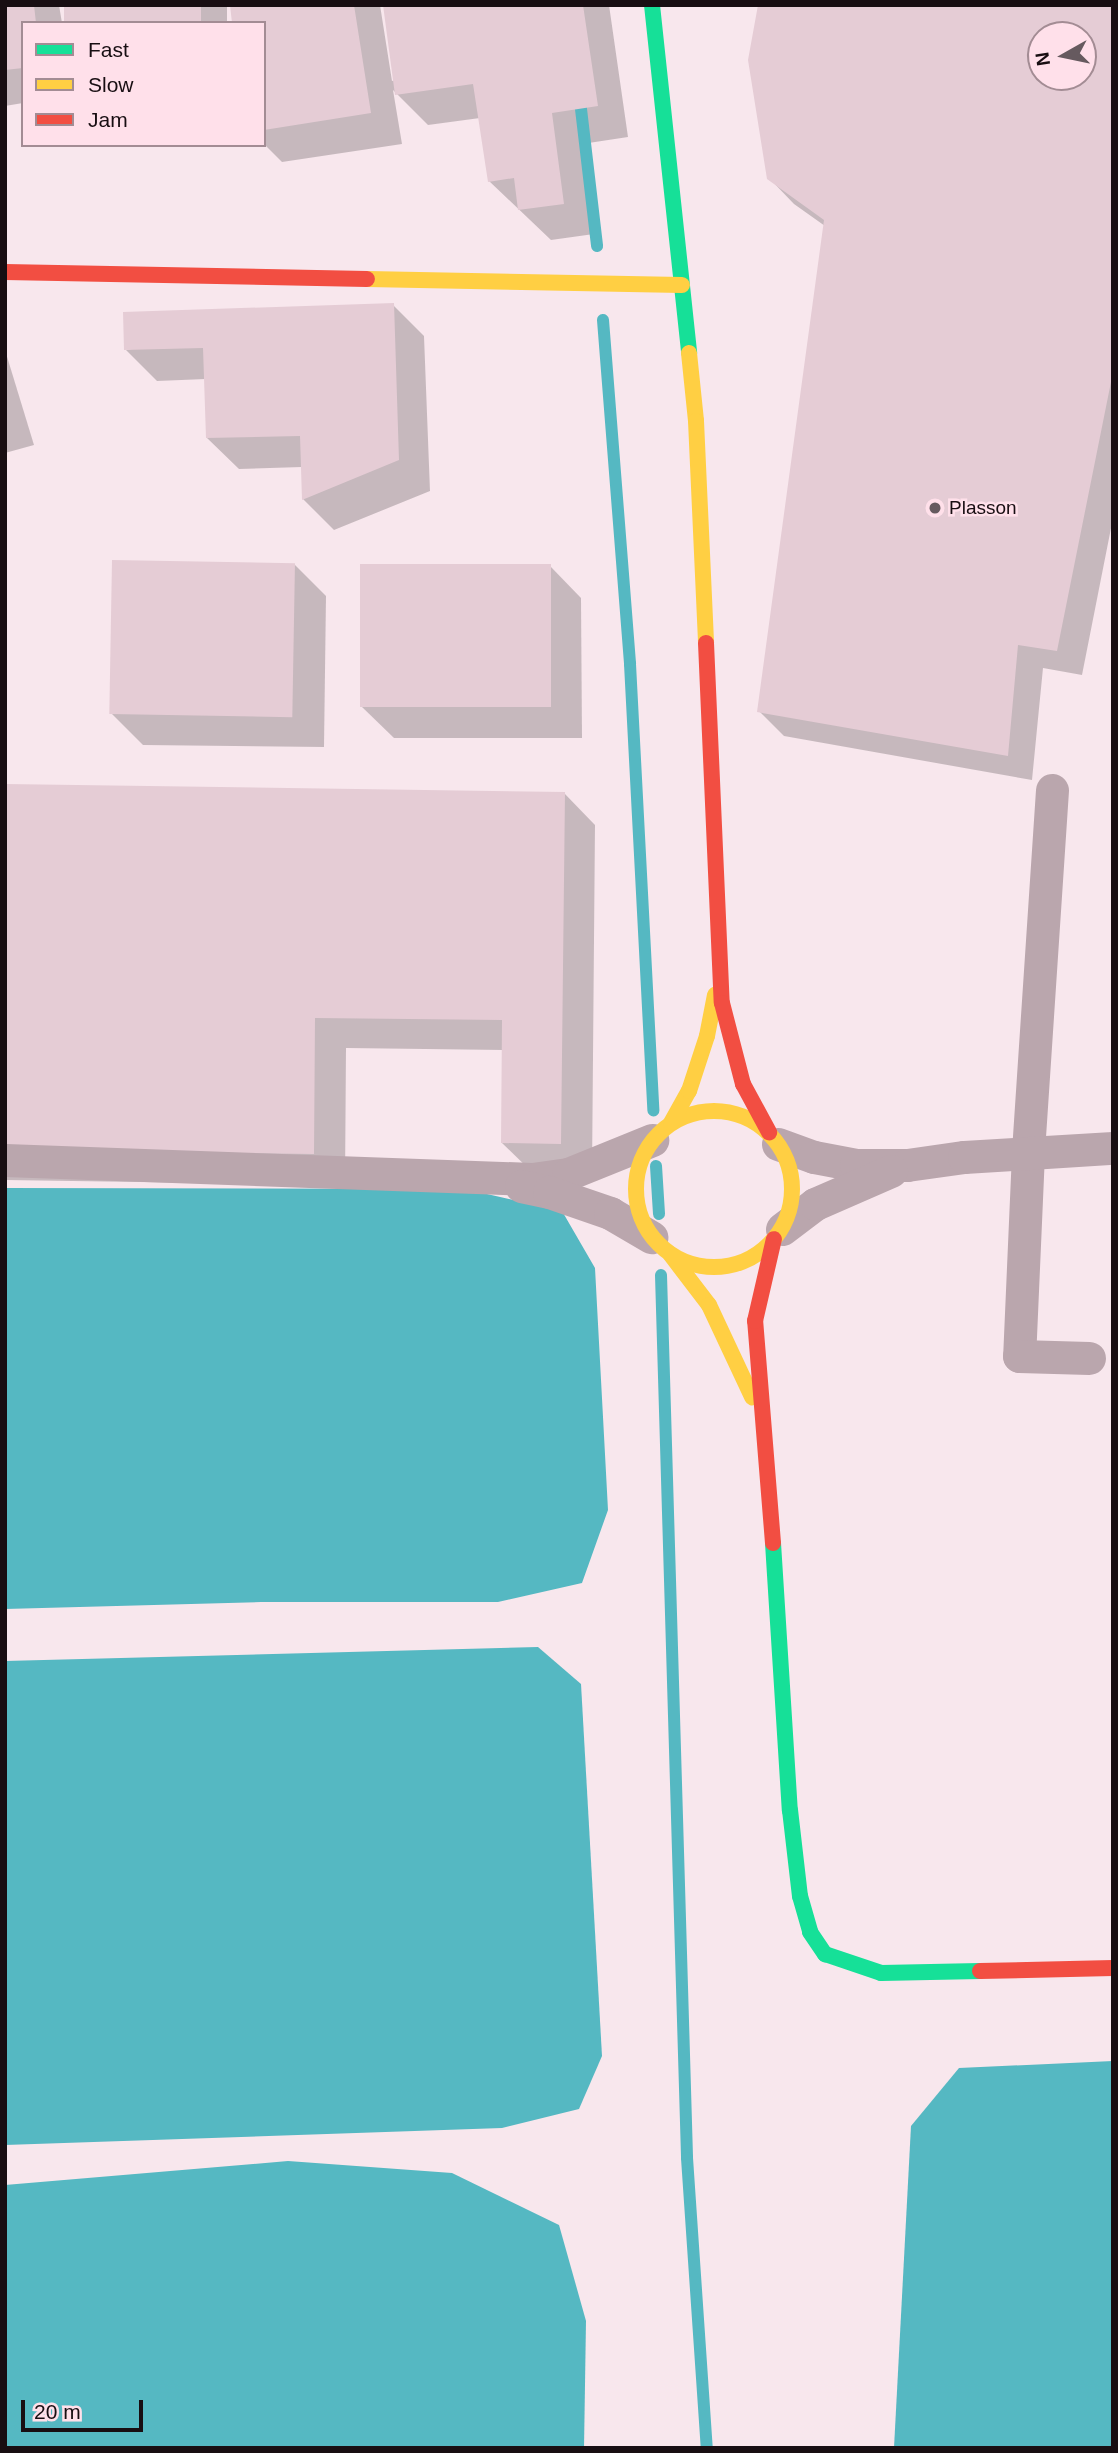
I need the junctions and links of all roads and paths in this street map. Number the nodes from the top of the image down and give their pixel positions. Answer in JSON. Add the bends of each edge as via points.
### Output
{"nodes":[{"id":1,"x":652,"y":5,"type":"edge"},
{"id":2,"x":5,"y":272,"type":"edge"},
{"id":3,"x":682,"y":285,"type":"junction"},
{"id":4,"x":1052,"y":790,"type":"dead end"},
{"id":5,"x":719,"y":958,"type":"junction"},
{"id":6,"x":662,"y":1131,"type":"junction"},
{"id":7,"x":773,"y":1138,"type":"junction"},
{"id":8,"x":1113,"y":1148,"type":"edge"},
{"id":9,"x":1028,"y":1153,"type":"junction"},
{"id":10,"x":5,"y":1160,"type":"edge"},
{"id":11,"x":906,"y":1165,"type":"junction"},
{"id":12,"x":477,"y":1177,"type":"junction"},
{"id":13,"x":778,"y":1234,"type":"junction"},
{"id":14,"x":660,"y":1245,"type":"junction"},
{"id":15,"x":1089,"y":1358,"type":"dead end"},
{"id":16,"x":766,"y":1432,"type":"junction"},
{"id":17,"x":1113,"y":1968,"type":"edge"}],
"edges":[{"from":1,"to":3,"type":"street"},
{"from":2,"to":3,"type":"street"},
{"from":3,"to":5,"type":"street","via":[[696,421]]},
{"from":4,"to":9,"type":"street"},
{"from":5,"to":6,"type":"street","via":[[707,1037],[689,1091]]},
{"from":5,"to":7,"type":"street","via":[[731,1045],[743,1084]]},
{"from":6,"to":7,"type":"street","via":[[695,1112],[721,1110],[747,1116]]},
{"from":6,"to":12,"type":"street","via":[[568,1174],[533,1179]]},
{"from":6,"to":14,"type":"street","via":[[640,1163],[635,1188],[639,1213]]},
{"from":7,"to":11,"type":"street","via":[[814,1157],[856,1165]]},
{"from":7,"to":13,"type":"street","via":[[785,1153],[793,1179],[792,1205]]},
{"from":8,"to":9,"type":"street"},
{"from":9,"to":11,"type":"street"},
{"from":9,"to":15,"type":"street","via":[[1019,1356]]},
{"from":10,"to":12,"type":"street"},
{"from":11,"to":13,"type":"street","via":[[815,1204]]},
{"from":12,"to":14,"type":"street","via":[[549,1192],[610,1213]]},
{"from":13,"to":14,"type":"street","via":[[766,1249],[744,1262],[719,1268],[694,1265]]},
{"from":13,"to":16,"type":"street","via":[[755,1321]]},
{"from":14,"to":16,"type":"street","via":[[709,1305]]},
{"from":16,"to":17,"type":"street","via":[[789,1810],[800,1896],[810,1932],[825,1954],[881,1973]]}]}
